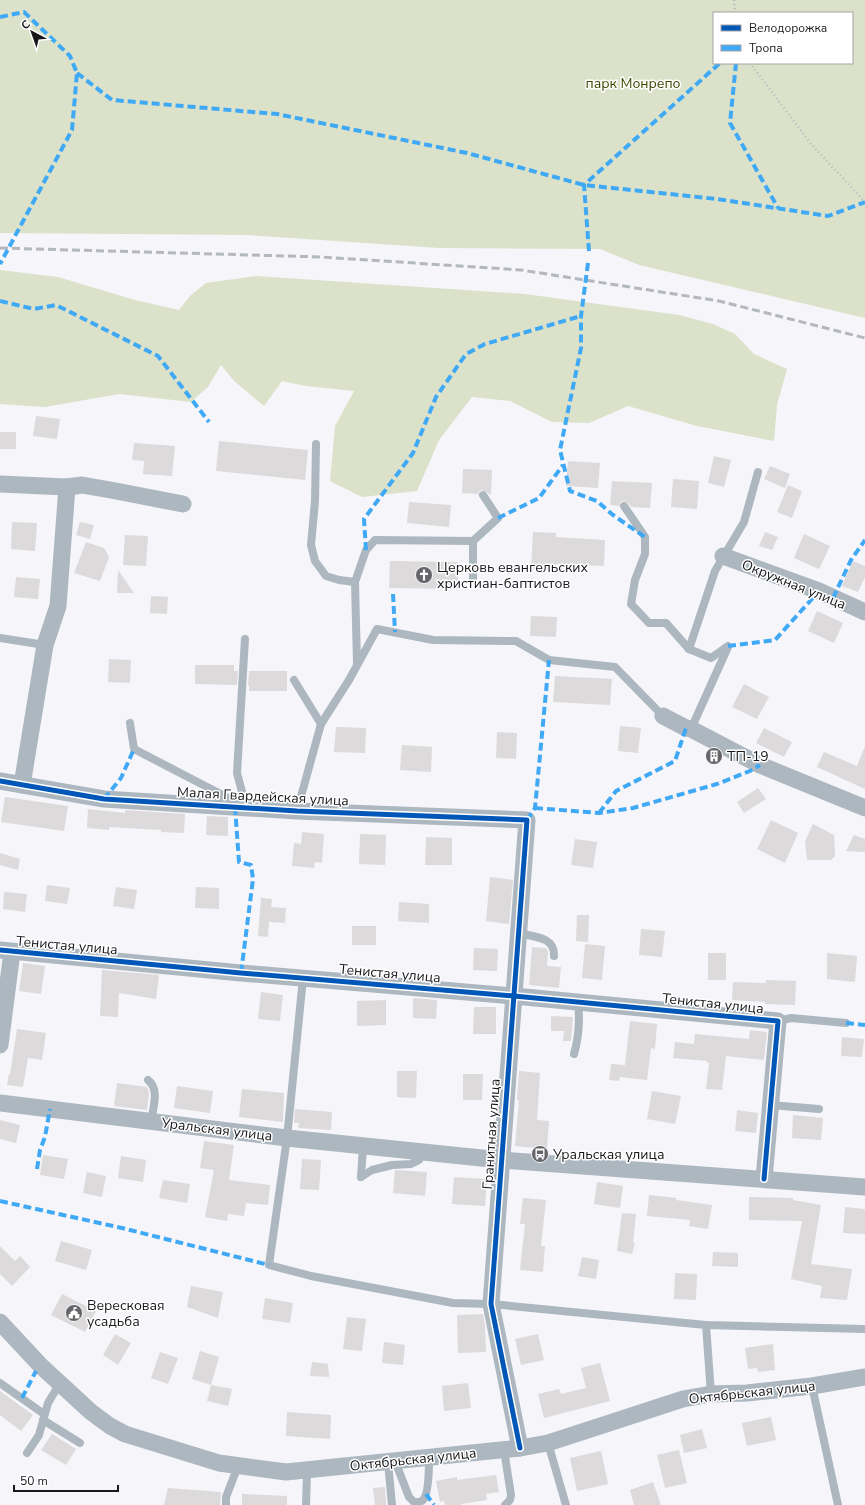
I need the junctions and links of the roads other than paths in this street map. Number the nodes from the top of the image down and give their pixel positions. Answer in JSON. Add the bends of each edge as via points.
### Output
{"nodes":[{"id":1,"x":316,"y":444,"type":"dead end"},
{"id":2,"x":758,"y":472,"type":"dead end"},
{"id":3,"x":0,"y":484,"type":"edge"},
{"id":4,"x":66,"y":487,"type":"junction"},
{"id":5,"x":483,"y":495,"type":"dead end"},
{"id":6,"x":183,"y":504,"type":"dead end"},
{"id":7,"x":624,"y":506,"type":"dead end"},
{"id":8,"x":473,"y":541,"type":"junction"},
{"id":9,"x":723,"y":556,"type":"junction"},
{"id":10,"x":473,"y":580,"type":"dead end"},
{"id":11,"x":355,"y":582,"type":"junction"},
{"id":12,"x":865,"y":612,"type":"edge"},
{"id":13,"x":0,"y":638,"type":"edge"},
{"id":14,"x":245,"y":639,"type":"dead end"},
{"id":15,"x":45,"y":645,"type":"junction"},
{"id":16,"x":689,"y":649,"type":"junction"},
{"id":17,"x":357,"y":664,"type":"junction"},
{"id":18,"x":294,"y":680,"type":"dead end"},
{"id":19,"x":663,"y":716,"type":"joint"},
{"id":20,"x":130,"y":723,"type":"dead end"},
{"id":21,"x":321,"y":724,"type":"junction"},
{"id":22,"x":691,"y":729,"type":"junction"},
{"id":23,"x":0,"y":781,"type":"edge"},
{"id":24,"x":22,"y":785,"type":"junction"},
{"id":25,"x":246,"y":807,"type":"junction"},
{"id":26,"x":865,"y":808,"type":"edge"},
{"id":27,"x":297,"y":811,"type":"junction"},
{"id":28,"x":527,"y":820,"type":"joint"},
{"id":29,"x":518,"y":933,"type":"junction"},
{"id":30,"x":6,"y":951,"type":"edge"},
{"id":31,"x":554,"y":956,"type":"dead end"},
{"id":32,"x":303,"y":978,"type":"junction"},
{"id":33,"x":514,"y":996,"type":"junction"},
{"id":34,"x":578,"y":1002,"type":"junction"},
{"id":35,"x":778,"y":1021,"type":"junction"},
{"id":36,"x":846,"y":1023,"type":"dead end"},
{"id":37,"x":0,"y":1044,"type":"edge"},
{"id":38,"x":574,"y":1054,"type":"dead end"},
{"id":39,"x":148,"y":1080,"type":"dead end"},
{"id":40,"x":0,"y":1102,"type":"edge"},
{"id":41,"x":770,"y":1105,"type":"junction"},
{"id":42,"x":819,"y":1109,"type":"dead end"},
{"id":43,"x":151,"y":1121,"type":"junction"},
{"id":44,"x":287,"y":1138,"type":"junction"},
{"id":45,"x":363,"y":1146,"type":"junction"},
{"id":46,"x":423,"y":1152,"type":"junction"},
{"id":47,"x":501,"y":1160,"type":"junction"},
{"id":48,"x":764,"y":1179,"type":"junction"},
{"id":49,"x":865,"y":1187,"type":"edge"},
{"id":50,"x":491,"y":1304,"type":"junction"},
{"id":51,"x":0,"y":1322,"type":"edge"},
{"id":52,"x":706,"y":1325,"type":"junction"},
{"id":53,"x":865,"y":1329,"type":"edge"},
{"id":54,"x":865,"y":1377,"type":"edge"},
{"id":55,"x":0,"y":1383,"type":"edge"},
{"id":56,"x":60,"y":1383,"type":"junction"},
{"id":57,"x":812,"y":1386,"type":"junction"},
{"id":58,"x":711,"y":1394,"type":"junction"},
{"id":59,"x":43,"y":1417,"type":"junction"},
{"id":60,"x":80,"y":1443,"type":"dead end"},
{"id":61,"x":548,"y":1443,"type":"junction"},
{"id":62,"x":512,"y":1449,"type":"junction"},
{"id":63,"x":27,"y":1453,"type":"dead end"},
{"id":64,"x":429,"y":1458,"type":"junction"},
{"id":65,"x":392,"y":1462,"type":"junction"},
{"id":66,"x":238,"y":1466,"type":"junction"},
{"id":67,"x":307,"y":1471,"type":"junction"},
{"id":68,"x":226,"y":1505,"type":"edge"},
{"id":69,"x":306,"y":1505,"type":"edge"},
{"id":70,"x":392,"y":1505,"type":"edge"},
{"id":71,"x":505,"y":1505,"type":"edge"},
{"id":72,"x":566,"y":1505,"type":"edge"},
{"id":73,"x":838,"y":1505,"type":"edge"}],
"edges":[{"from":1,"to":11,"type":"lane","via":[[311,545],[315,561],[326,576]]},
{"from":2,"to":9,"type":"lane","via":[[744,522]]},
{"from":3,"to":4,"type":"street"},
{"from":4,"to":6,"type":"street","via":[[82,485]]},
{"from":4,"to":15,"type":"street","via":[[58,606]]},
{"from":5,"to":8,"type":"lane","via":[[498,518]]},
{"from":7,"to":16,"type":"lane","via":[[645,537],[645,554],[635,580],[631,604],[649,623],[666,623]]},
{"from":8,"to":10,"type":"lane"},
{"from":8,"to":11,"type":"lane","via":[[375,540],[366,550]]},
{"from":9,"to":12,"type":"street","name":"Окружная улица","via":[[819,591]]},
{"from":9,"to":16,"type":"lane","via":[[715,571]]},
{"from":11,"to":17,"type":"lane"},
{"from":13,"to":15,"type":"lane"},
{"from":14,"to":25,"type":"lane","via":[[237,773]]},
{"from":15,"to":24,"type":"street"},
{"from":16,"to":22,"type":"lane","via":[[711,658],[728,646]]},
{"from":17,"to":19,"type":"lane","via":[[377,629],[433,640],[516,641],[549,660],[615,667]]},
{"from":17,"to":21,"type":"lane"},
{"from":18,"to":21,"type":"lane"},
{"from":19,"to":22,"type":"street"},
{"from":20,"to":25,"type":"lane","via":[[134,749]]},
{"from":21,"to":27,"type":"lane"},
{"from":22,"to":26,"type":"street","via":[[760,765]]},
{"from":23,"to":24,"type":"street","name":"Малая Гвардейская улица"},
{"from":24,"to":25,"type":"street","name":"Малая Гвардейская улица","via":[[104,799]]},
{"from":25,"to":27,"type":"street","name":"Малая Гвардейская улица"},
{"from":27,"to":28,"type":"street","name":"Малая Гвардейская улица"},
{"from":28,"to":29,"type":"street","name":"Гранитная улица"},
{"from":29,"to":31,"type":"lane","via":[[547,940],[552,944]]},
{"from":29,"to":33,"type":"street","name":"Гранитная улица"},
{"from":30,"to":32,"type":"street","name":"Тенистая улица"},
{"from":30,"to":37,"type":"street"},
{"from":32,"to":33,"type":"street","name":"Тенистая улица"},
{"from":32,"to":44,"type":"lane"},
{"from":33,"to":34,"type":"street","name":"Тенистая улица"},
{"from":33,"to":47,"type":"street","name":"Гранитная улица"},
{"from":34,"to":35,"type":"street","name":"Тенистая улица"},
{"from":34,"to":38,"type":"lane","via":[[578,1042]]},
{"from":35,"to":36,"type":"lane","name":"Тенистая улица","via":[[791,1018]]},
{"from":35,"to":41,"type":"street"},
{"from":39,"to":43,"type":"lane","via":[[153,1083],[155,1089]]},
{"from":40,"to":43,"type":"street","name":"Уральская улица"},
{"from":41,"to":42,"type":"lane"},
{"from":41,"to":48,"type":"street"},
{"from":43,"to":44,"type":"street","name":"Уральская улица"},
{"from":44,"to":45,"type":"street","name":"Уральская улица"},
{"from":44,"to":50,"type":"lane","via":[[269,1266],[453,1303]]},
{"from":45,"to":46,"type":"street","name":"Уральская улица"},
{"from":45,"to":46,"type":"lane","via":[[361,1177],[372,1170],[411,1164],[419,1160]]},
{"from":46,"to":47,"type":"street","name":"Уральская улица"},
{"from":47,"to":48,"type":"street","name":"Уральская улица"},
{"from":47,"to":50,"type":"street","name":"Гранитная улица"},
{"from":48,"to":49,"type":"street","name":"Уральская улица"},
{"from":50,"to":52,"type":"lane"},
{"from":50,"to":62,"type":"street","name":"Гранитная улица"},
{"from":51,"to":56,"type":"street","name":"Октябрьская улица"},
{"from":52,"to":53,"type":"lane"},
{"from":52,"to":58,"type":"lane"},
{"from":54,"to":57,"type":"street","name":"Октябрьская улица"},
{"from":55,"to":59,"type":"lane"},
{"from":56,"to":59,"type":"lane"},
{"from":56,"to":66,"type":"street","name":"Октябрьская улица","via":[[91,1412],[125,1434],[219,1463]]},
{"from":57,"to":58,"type":"street","name":"Октябрьская улица"},
{"from":57,"to":73,"type":"lane"},
{"from":58,"to":61,"type":"street","name":"Октябрьская улица","via":[[683,1399]]},
{"from":59,"to":60,"type":"lane"},
{"from":59,"to":63,"type":"lane","via":[[39,1435]]},
{"from":61,"to":62,"type":"street","name":"Октябрьская улица"},
{"from":61,"to":72,"type":"lane"},
{"from":62,"to":64,"type":"street","name":"Октябрьская улица"},
{"from":62,"to":71,"type":"lane","via":[[511,1494]]},
{"from":64,"to":65,"type":"street","name":"Октябрьская улица"},
{"from":64,"to":65,"type":"lane","via":[[426,1494],[424,1500],[419,1502],[414,1502],[410,1497]]},
{"from":65,"to":67,"type":"street","name":"Октябрьская улица"},
{"from":65,"to":70,"type":"lane"},
{"from":66,"to":67,"type":"street","name":"Октябрьская улица","via":[[286,1472]]},
{"from":66,"to":68,"type":"lane","via":[[226,1497]]},
{"from":67,"to":69,"type":"lane"}]}
